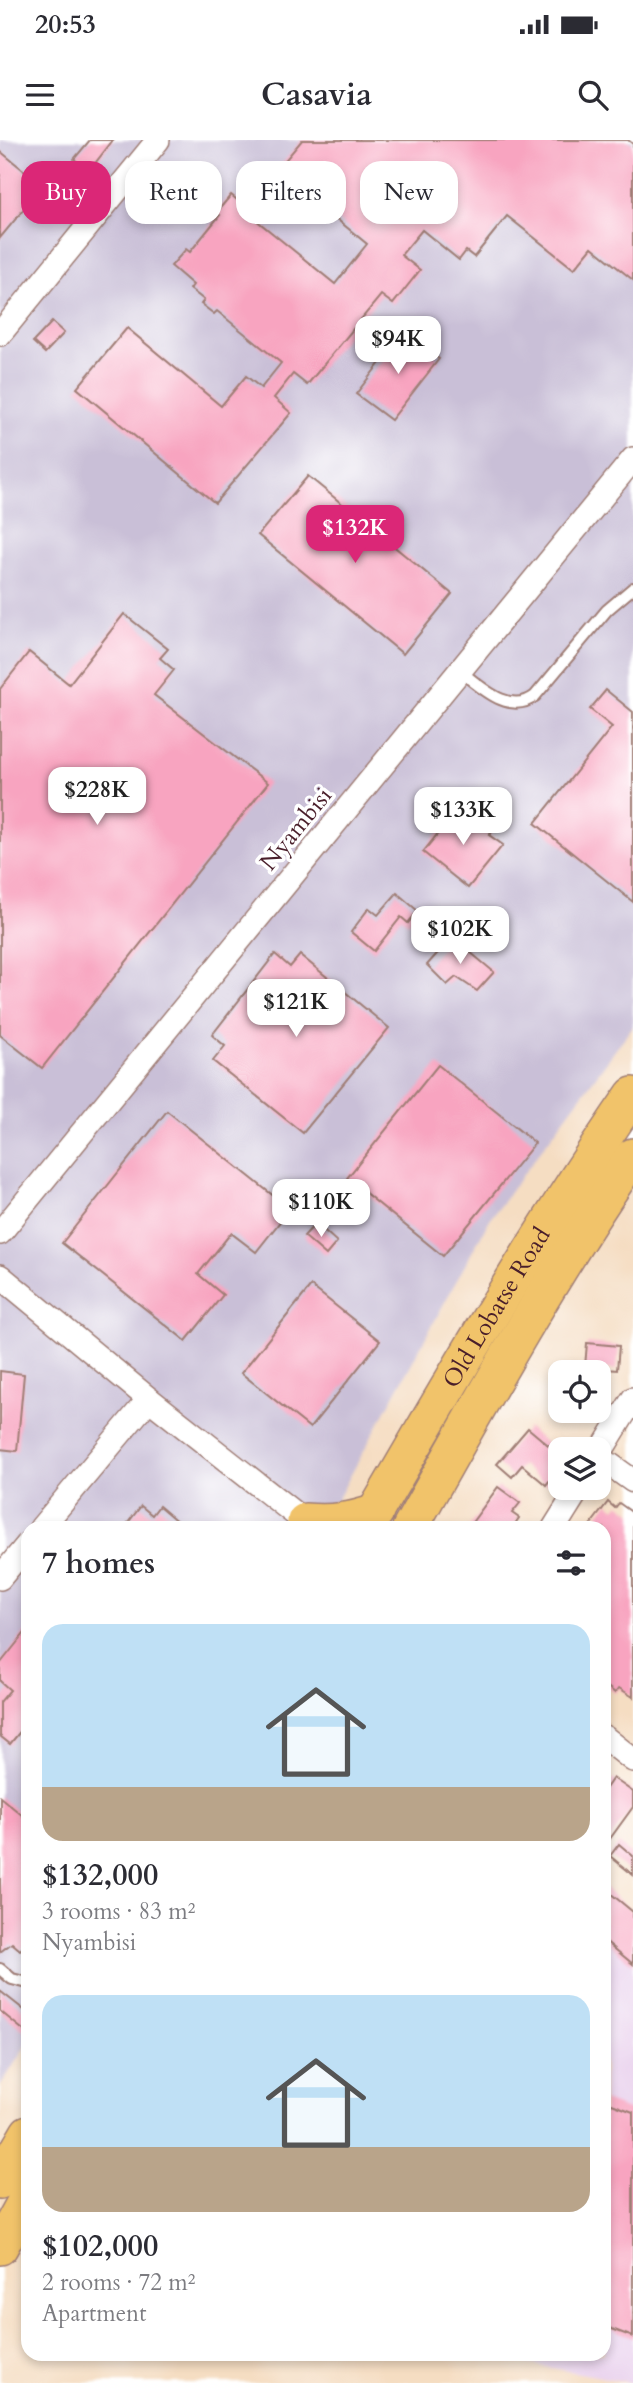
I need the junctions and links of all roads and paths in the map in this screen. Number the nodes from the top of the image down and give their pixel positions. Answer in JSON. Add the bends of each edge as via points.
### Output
{"nodes":[{"id":1,"x":158,"y":140,"type":"edge"},
{"id":2,"x":0,"y":334,"type":"edge"},
{"id":3,"x":633,"y":459,"type":"edge"},
{"id":4,"x":633,"y":588,"type":"edge"},
{"id":5,"x":460,"y":671,"type":"junction"},
{"id":6,"x":633,"y":1095,"type":"edge"},
{"id":7,"x":633,"y":1156,"type":"edge"},
{"id":8,"x":0,"y":1233,"type":"edge"},
{"id":9,"x":0,"y":1276,"type":"edge"},
{"id":10,"x":149,"y":1399,"type":"junction"},
{"id":11,"x":633,"y":1399,"type":"edge"},
{"id":12,"x":633,"y":1481,"type":"edge"},
{"id":13,"x":572,"y":1500,"type":"edge"},
{"id":14,"x":371,"y":1520,"type":"edge"},
{"id":15,"x":47,"y":1521,"type":"edge"},
{"id":16,"x":304,"y":1521,"type":"edge"},
{"id":17,"x":350,"y":1521,"type":"edge"},
{"id":18,"x":414,"y":1521,"type":"edge"},
{"id":19,"x":558,"y":1521,"type":"edge"},
{"id":20,"x":21,"y":1550,"type":"edge"},
{"id":21,"x":4,"y":1566,"type":"edge"},
{"id":22,"x":611,"y":1743,"type":"edge"},
{"id":23,"x":633,"y":1760,"type":"edge"},
{"id":24,"x":0,"y":1969,"type":"edge"},
{"id":25,"x":21,"y":1981,"type":"edge"},
{"id":26,"x":21,"y":2145,"type":"edge"},
{"id":27,"x":0,"y":2181,"type":"edge"},
{"id":28,"x":21,"y":2209,"type":"edge"},
{"id":29,"x":0,"y":2247,"type":"edge"}],
"edges":[{"from":1,"to":2,"type":"street"},
{"from":3,"to":5,"type":"street","name":"Nyambisi"},
{"from":4,"to":5,"type":"lane","via":[[607,610],[527,702],[502,700]]},
{"from":5,"to":8,"type":"street","name":"Nyambisi"},
{"from":6,"to":14,"type":"main road","name":"Old Lobatse Road","via":[[490,1314]]},
{"from":7,"to":18,"type":"main road","name":"Old Lobatse Road","via":[[518,1336]]},
{"from":9,"to":10,"type":"street"},
{"from":10,"to":15,"type":"street"},
{"from":10,"to":16,"type":"street"},
{"from":11,"to":12,"type":"street","via":[[598,1455]]},
{"from":13,"to":19,"type":"street"},
{"from":14,"to":17,"type":"main road"},
{"from":20,"to":21,"type":"street"},
{"from":22,"to":23,"type":"street"},
{"from":24,"to":25,"type":"lane"},
{"from":26,"to":27,"type":"main road"},
{"from":28,"to":29,"type":"main road"}]}
